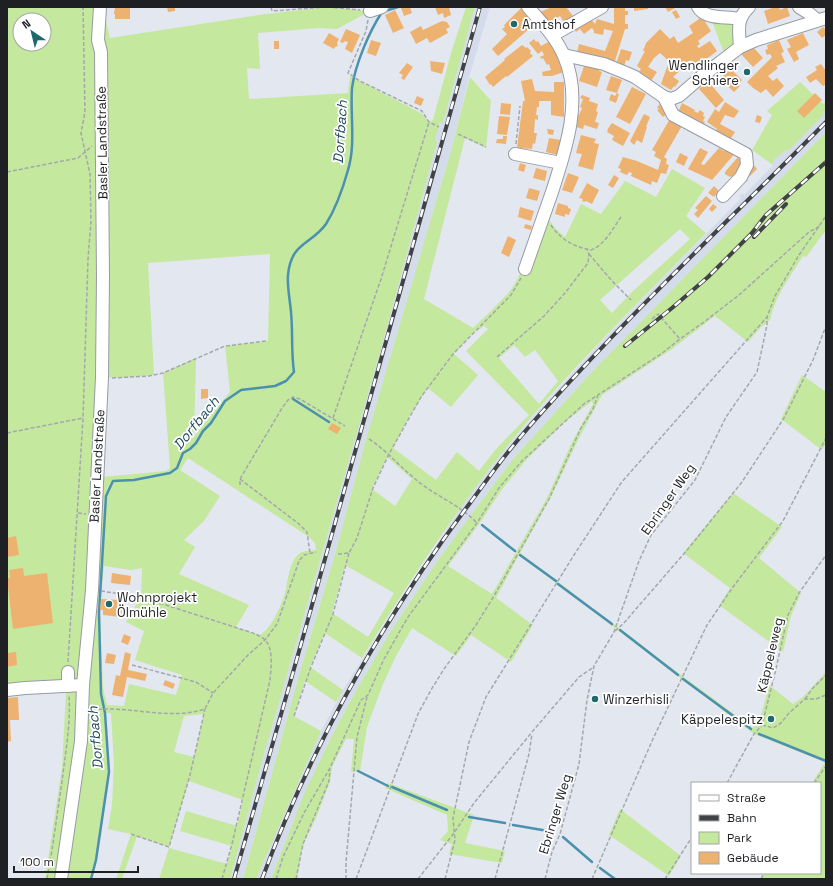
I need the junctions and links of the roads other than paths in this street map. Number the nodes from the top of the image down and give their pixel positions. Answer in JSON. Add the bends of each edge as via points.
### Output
{"nodes":[{"id":1,"x":528,"y":7,"type":"edge"},
{"id":2,"x":602,"y":7,"type":"edge"},
{"id":3,"x":698,"y":7,"type":"edge"},
{"id":4,"x":749,"y":7,"type":"edge"},
{"id":5,"x":799,"y":7,"type":"edge"},
{"id":6,"x":100,"y":9,"type":"edge"},
{"id":7,"x":739,"y":19,"type":"junction"},
{"id":8,"x":822,"y":19,"type":"edge"},
{"id":9,"x":553,"y":35,"type":"junction"},
{"id":10,"x":740,"y":47,"type":"junction"},
{"id":11,"x":564,"y":55,"type":"junction"},
{"id":12,"x":664,"y":97,"type":"junction"},
{"id":13,"x":515,"y":154,"type":"road end"},
{"id":14,"x":561,"y":163,"type":"junction"},
{"id":15,"x":723,"y":196,"type":"dead end"},
{"id":16,"x":525,"y":269,"type":"road end"},
{"id":17,"x":68,"y":672,"type":"road end"},
{"id":18,"x":83,"y":685,"type":"junction"},
{"id":19,"x":68,"y":686,"type":"junction"},
{"id":20,"x":7,"y":690,"type":"edge"},
{"id":21,"x":61,"y":879,"type":"edge"}],
"edges":[{"from":1,"to":9,"type":"street"},
{"from":2,"to":9,"type":"street"},
{"from":3,"to":7,"type":"street","via":[[701,12],[710,16]]},
{"from":4,"to":7,"type":"street"},
{"from":5,"to":8,"type":"street"},
{"from":6,"to":18,"type":"street","name":"Basler Landstraße","via":[[98,40],[101,52],[102,377],[92,590]]},
{"from":7,"to":10,"type":"street"},
{"from":8,"to":10,"type":"street"},
{"from":9,"to":11,"type":"street"},
{"from":10,"to":12,"type":"street","via":[[679,96],[671,99]]},
{"from":11,"to":12,"type":"street","via":[[604,64],[626,73]]},
{"from":11,"to":14,"type":"street","via":[[569,69],[572,99],[570,126]]},
{"from":12,"to":15,"type":"street","via":[[673,115],[746,154],[747,165],[741,176]]},
{"from":13,"to":14,"type":"street"},
{"from":14,"to":16,"type":"street"},
{"from":17,"to":19,"type":"street"},
{"from":18,"to":19,"type":"street"},
{"from":18,"to":21,"type":"street","name":"Basler Landstraße","via":[[81,741]]},
{"from":19,"to":20,"type":"street"}]}
